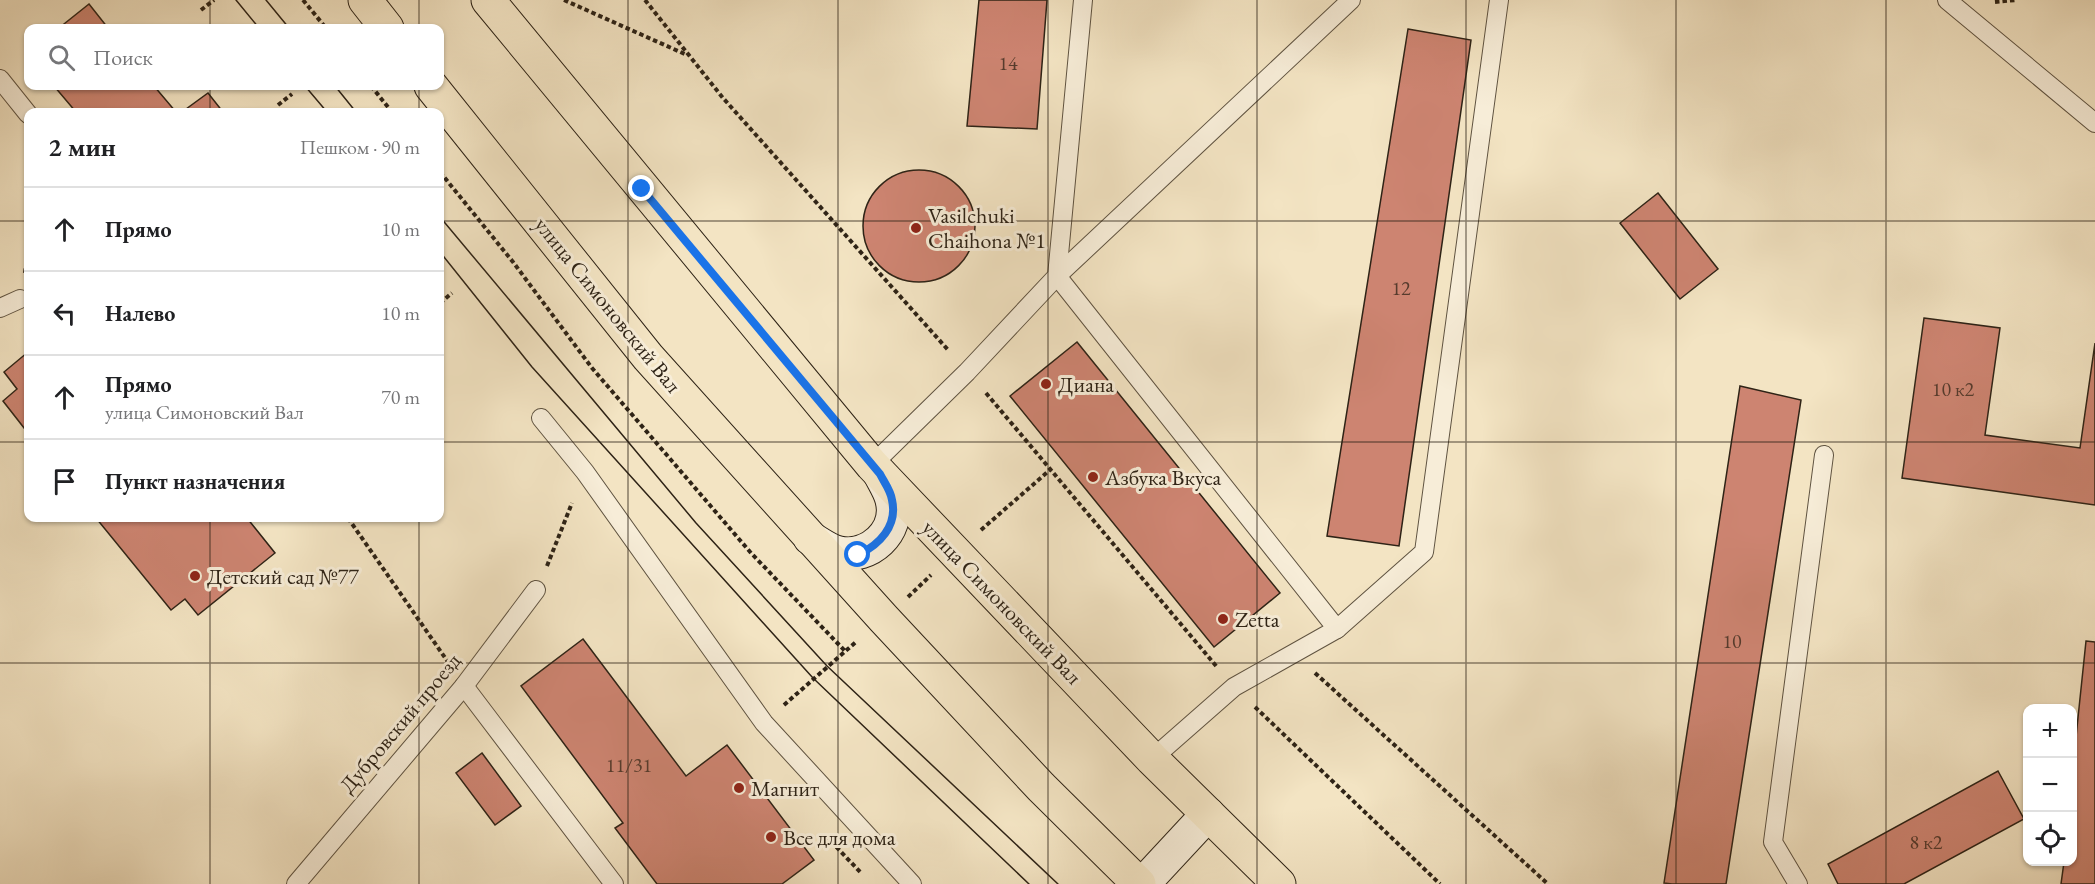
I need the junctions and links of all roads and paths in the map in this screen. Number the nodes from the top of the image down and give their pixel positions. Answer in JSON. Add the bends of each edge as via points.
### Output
{"nodes":[{"id":1,"x":214,"y":0,"type":"edge"},
{"id":2,"x":303,"y":0,"type":"edge"},
{"id":3,"x":365,"y":0,"type":"edge"},
{"id":4,"x":488,"y":0,"type":"edge"},
{"id":5,"x":564,"y":0,"type":"edge"},
{"id":6,"x":645,"y":0,"type":"edge"},
{"id":7,"x":1083,"y":0,"type":"edge"},
{"id":8,"x":1351,"y":0,"type":"edge"},
{"id":9,"x":1499,"y":0,"type":"edge"},
{"id":10,"x":1947,"y":0,"type":"edge"},
{"id":11,"x":201,"y":10,"type":"dead end"},
{"id":12,"x":323,"y":24,"type":"edge"},
{"id":13,"x":384,"y":24,"type":"edge"},
{"id":14,"x":688,"y":55,"type":"junction"},
{"id":15,"x":0,"y":79,"type":"edge"},
{"id":16,"x":374,"y":90,"type":"edge"},
{"id":17,"x":434,"y":90,"type":"edge"},
{"id":18,"x":292,"y":94,"type":"dead end"},
{"id":19,"x":278,"y":105,"type":"dead end"},
{"id":20,"x":389,"y":108,"type":"edge"},
{"id":21,"x":24,"y":109,"type":"edge"},
{"id":22,"x":2095,"y":123,"type":"edge"},
{"id":23,"x":444,"y":177,"type":"edge"},
{"id":24,"x":1057,"y":276,"type":"junction"},
{"id":25,"x":452,"y":293,"type":"dead end"},
{"id":26,"x":20,"y":298,"type":"dead end"},
{"id":27,"x":444,"y":300,"type":"edge"},
{"id":28,"x":0,"y":308,"type":"edge"},
{"id":29,"x":968,"y":372,"type":"junction"},
{"id":30,"x":541,"y":418,"type":"dead end"},
{"id":31,"x":1824,"y":455,"type":"dead end"},
{"id":32,"x":876,"y":470,"type":"junction"},
{"id":33,"x":585,"y":472,"type":"junction"},
{"id":34,"x":351,"y":522,"type":"edge"},
{"id":35,"x":810,"y":538,"type":"junction"},
{"id":36,"x":537,"y":590,"type":"joint"},
{"id":37,"x":1337,"y":629,"type":"junction"},
{"id":38,"x":845,"y":651,"type":"dead end"},
{"id":39,"x":1294,"y":653,"type":"junction"},
{"id":40,"x":464,"y":686,"type":"junction"},
{"id":41,"x":1234,"y":687,"type":"junction"},
{"id":42,"x":1152,"y":759,"type":"junction"},
{"id":43,"x":1208,"y":814,"type":"junction"},
{"id":44,"x":296,"y":884,"type":"edge"},
{"id":45,"x":614,"y":884,"type":"edge"},
{"id":46,"x":912,"y":884,"type":"edge"},
{"id":47,"x":1141,"y":884,"type":"edge"},
{"id":48,"x":1279,"y":884,"type":"edge"},
{"id":49,"x":1440,"y":884,"type":"edge"},
{"id":50,"x":1548,"y":884,"type":"edge"},
{"id":51,"x":1798,"y":884,"type":"edge"}],
"edges":[{"from":1,"to":11,"type":"path"},
{"from":2,"to":12,"type":"path"},
{"from":3,"to":13,"type":"main road"},
{"from":4,"to":32,"type":"main road","name":"улица Симоновский Вал"},
{"from":5,"to":14,"type":"path"},
{"from":6,"to":14,"type":"path"},
{"from":7,"to":24,"type":"lane"},
{"from":8,"to":24,"type":"lane"},
{"from":9,"to":37,"type":"lane","via":[[1424,552]]},
{"from":10,"to":22,"type":"lane"},
{"from":14,"to":29,"type":"path"},
{"from":15,"to":21,"type":"lane"},
{"from":16,"to":20,"type":"path"},
{"from":17,"to":35,"type":"main road","name":"улица Симоновский Вал","via":[[648,357]]},
{"from":18,"to":19,"type":"path"},
{"from":23,"to":38,"type":"path","via":[[592,368],[751,553]]},
{"from":24,"to":29,"type":"lane"},
{"from":24,"to":37,"type":"lane"},
{"from":25,"to":27,"type":"path"},
{"from":26,"to":28,"type":"lane"},
{"from":29,"to":32,"type":"lane"},
{"from":29,"to":41,"type":"path"},
{"from":30,"to":33,"type":"lane"},
{"from":31,"to":51,"type":"lane","via":[[1773,842]]},
{"from":32,"to":35,"type":"street","via":[[893,500],[892,520],[874,547],[858,555],[837,553]]},
{"from":32,"to":42,"type":"main road","name":"улица Симоновский Вал"},
{"from":33,"to":36,"type":"path"},
{"from":33,"to":46,"type":"lane","via":[[764,723]]},
{"from":34,"to":40,"type":"path"},
{"from":35,"to":47,"type":"main road","name":"улица Симоновский Вал","via":[[1041,787]]},
{"from":36,"to":40,"type":"lane","name":"Дубровский проезд"},
{"from":37,"to":39,"type":"lane"},
{"from":39,"to":41,"type":"lane"},
{"from":39,"to":50,"type":"path"},
{"from":40,"to":44,"type":"lane","name":"Дубровский проезд"},
{"from":40,"to":45,"type":"lane"},
{"from":41,"to":42,"type":"lane"},
{"from":41,"to":49,"type":"path"},
{"from":42,"to":43,"type":"main road","name":"улица Симоновский Вал"},
{"from":43,"to":47,"type":"street"},
{"from":43,"to":48,"type":"main road","name":"улица Симоновский Вал"}]}
